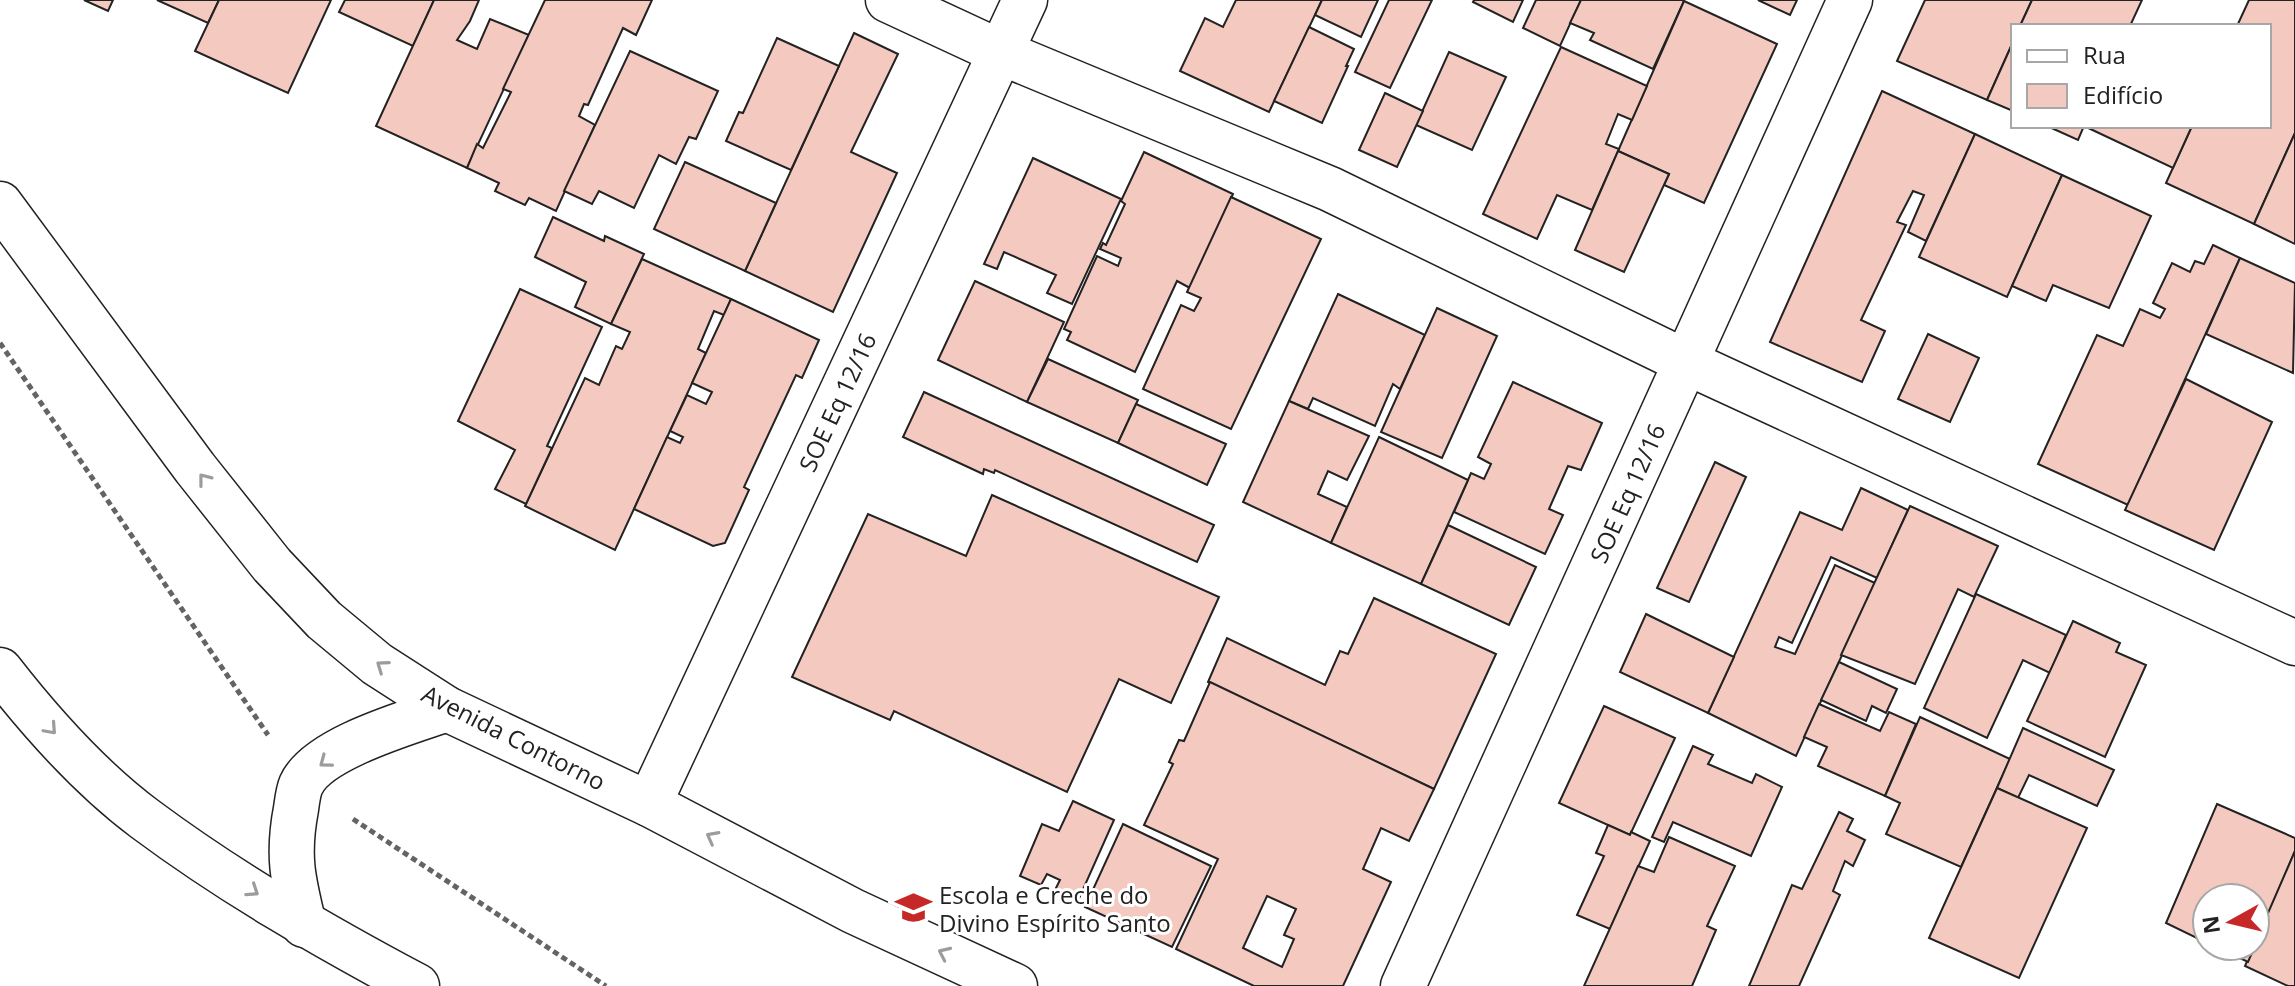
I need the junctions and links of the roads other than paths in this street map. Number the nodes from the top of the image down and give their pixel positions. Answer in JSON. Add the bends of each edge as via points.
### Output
{"nodes":[{"id":1,"x":888,"y":0,"type":"edge"},
{"id":2,"x":1025,"y":0,"type":"edge"},
{"id":3,"x":1850,"y":0,"type":"edge"},
{"id":4,"x":1000,"y":52,"type":"junction"},
{"id":5,"x":0,"y":204,"type":"edge"},
{"id":6,"x":1686,"y":362,"type":"junction"},
{"id":7,"x":2295,"y":643,"type":"edge"},
{"id":8,"x":0,"y":670,"type":"edge"},
{"id":9,"x":447,"y":709,"type":"junction"},
{"id":10,"x":649,"y":804,"type":"junction"},
{"id":11,"x":304,"y":925,"type":"junction"},
{"id":12,"x":417,"y":986,"type":"edge"},
{"id":13,"x":1015,"y":986,"type":"edge"},
{"id":14,"x":1403,"y":986,"type":"edge"}],
"edges":[{"from":1,"to":4,"type":"street"},
{"from":2,"to":4,"type":"street","name":"SOE Eq 12/16"},
{"from":3,"to":6,"type":"street","name":"SOE Eq 12/16"},
{"from":4,"to":6,"type":"street","via":[[1330,189]]},
{"from":4,"to":10,"type":"street","name":"SOE Eq 12/16"},
{"from":9,"to":5,"type":"street","name":"Avenida Contorno","one_way":true,"via":[[377,664],[272,565]]},
{"from":6,"to":7,"type":"street"},
{"from":6,"to":14,"type":"street","name":"SOE Eq 12/16"},
{"from":8,"to":11,"type":"street","one_way":true,"via":[[89,770],[145,818]]},
{"from":9,"to":10,"type":"street","name":"Avenida Contorno"},
{"from":9,"to":11,"type":"street","one_way":true,"via":[[335,753],[301,784],[289,843]]},
{"from":13,"to":10,"type":"street","name":"Avenida Contorno","one_way":true,"via":[[853,911]]},
{"from":11,"to":12,"type":"street"}]}
